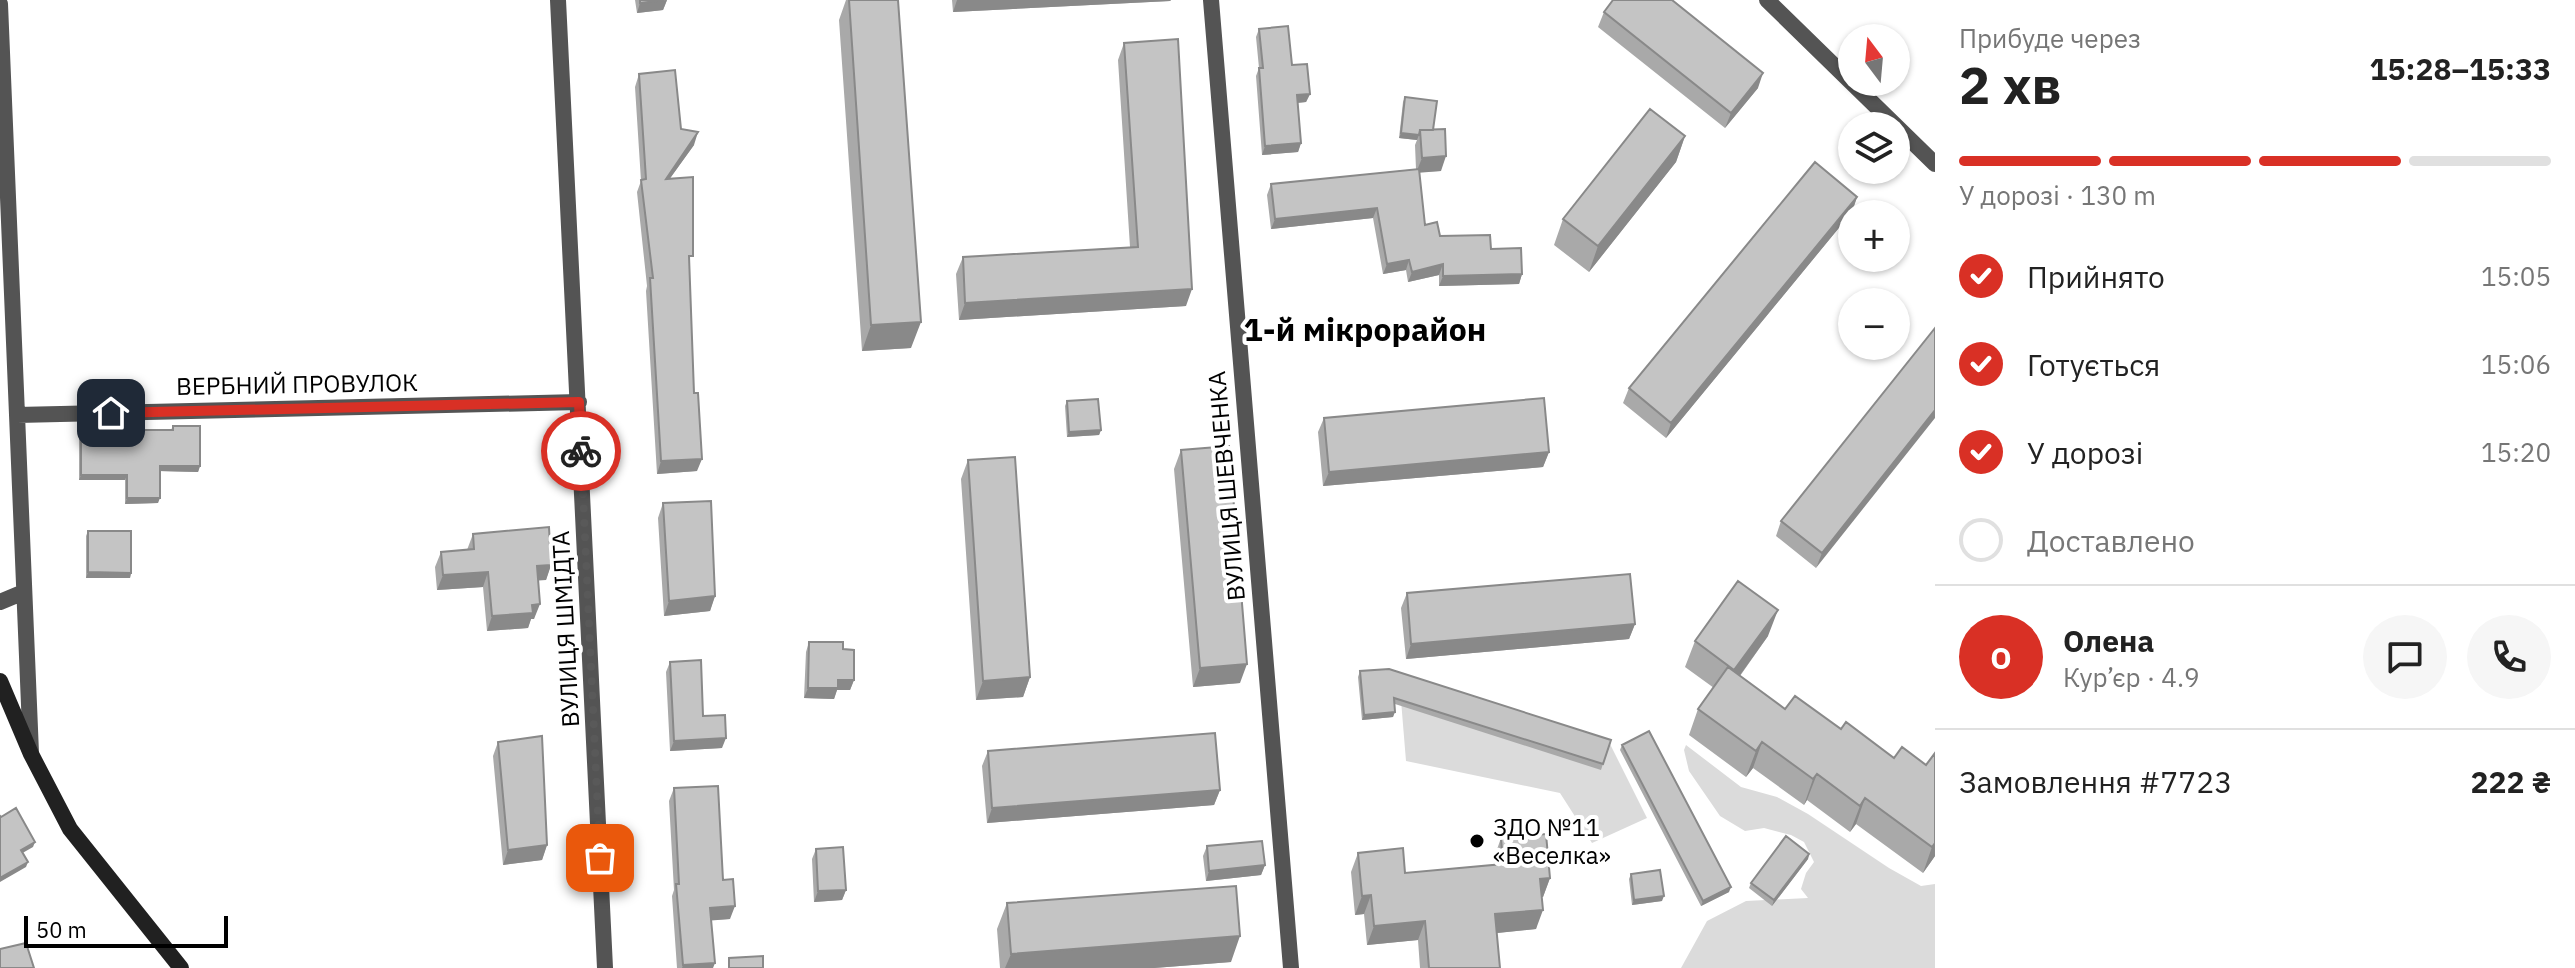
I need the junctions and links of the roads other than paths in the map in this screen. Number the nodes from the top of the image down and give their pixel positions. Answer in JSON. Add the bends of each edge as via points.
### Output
{"nodes":[{"id":1,"x":558,"y":0,"type":"edge"},
{"id":2,"x":1211,"y":0,"type":"edge"},
{"id":3,"x":1767,"y":0,"type":"edge"},
{"id":4,"x":0,"y":4,"type":"edge"},
{"id":5,"x":1935,"y":164,"type":"edge"},
{"id":6,"x":579,"y":402,"type":"junction"},
{"id":7,"x":17,"y":415,"type":"junction"},
{"id":8,"x":24,"y":592,"type":"junction"},
{"id":9,"x":0,"y":602,"type":"edge"},
{"id":10,"x":0,"y":681,"type":"edge"},
{"id":11,"x":31,"y":754,"type":"junction"},
{"id":12,"x":181,"y":968,"type":"edge"},
{"id":13,"x":605,"y":968,"type":"edge"},
{"id":14,"x":1291,"y":968,"type":"edge"}],
"edges":[{"from":1,"to":6,"type":"street","name":"ВУЛИЦЯ ШМІДТА"},
{"from":2,"to":14,"type":"street","name":"ВУЛИЦЯ ШЕВЧЕНКА"},
{"from":3,"to":5,"type":"street"},
{"from":4,"to":7,"type":"street"},
{"from":6,"to":7,"type":"street","name":"ВЕРБНИЙ ПРОВУЛОК"},
{"from":6,"to":13,"type":"street","name":"ВУЛИЦЯ ШМІДТА"},
{"from":7,"to":8,"type":"street"},
{"from":8,"to":9,"type":"street"},
{"from":8,"to":11,"type":"street"},
{"from":10,"to":11,"type":"main road"},
{"from":11,"to":12,"type":"main road","via":[[78,840]]}]}
